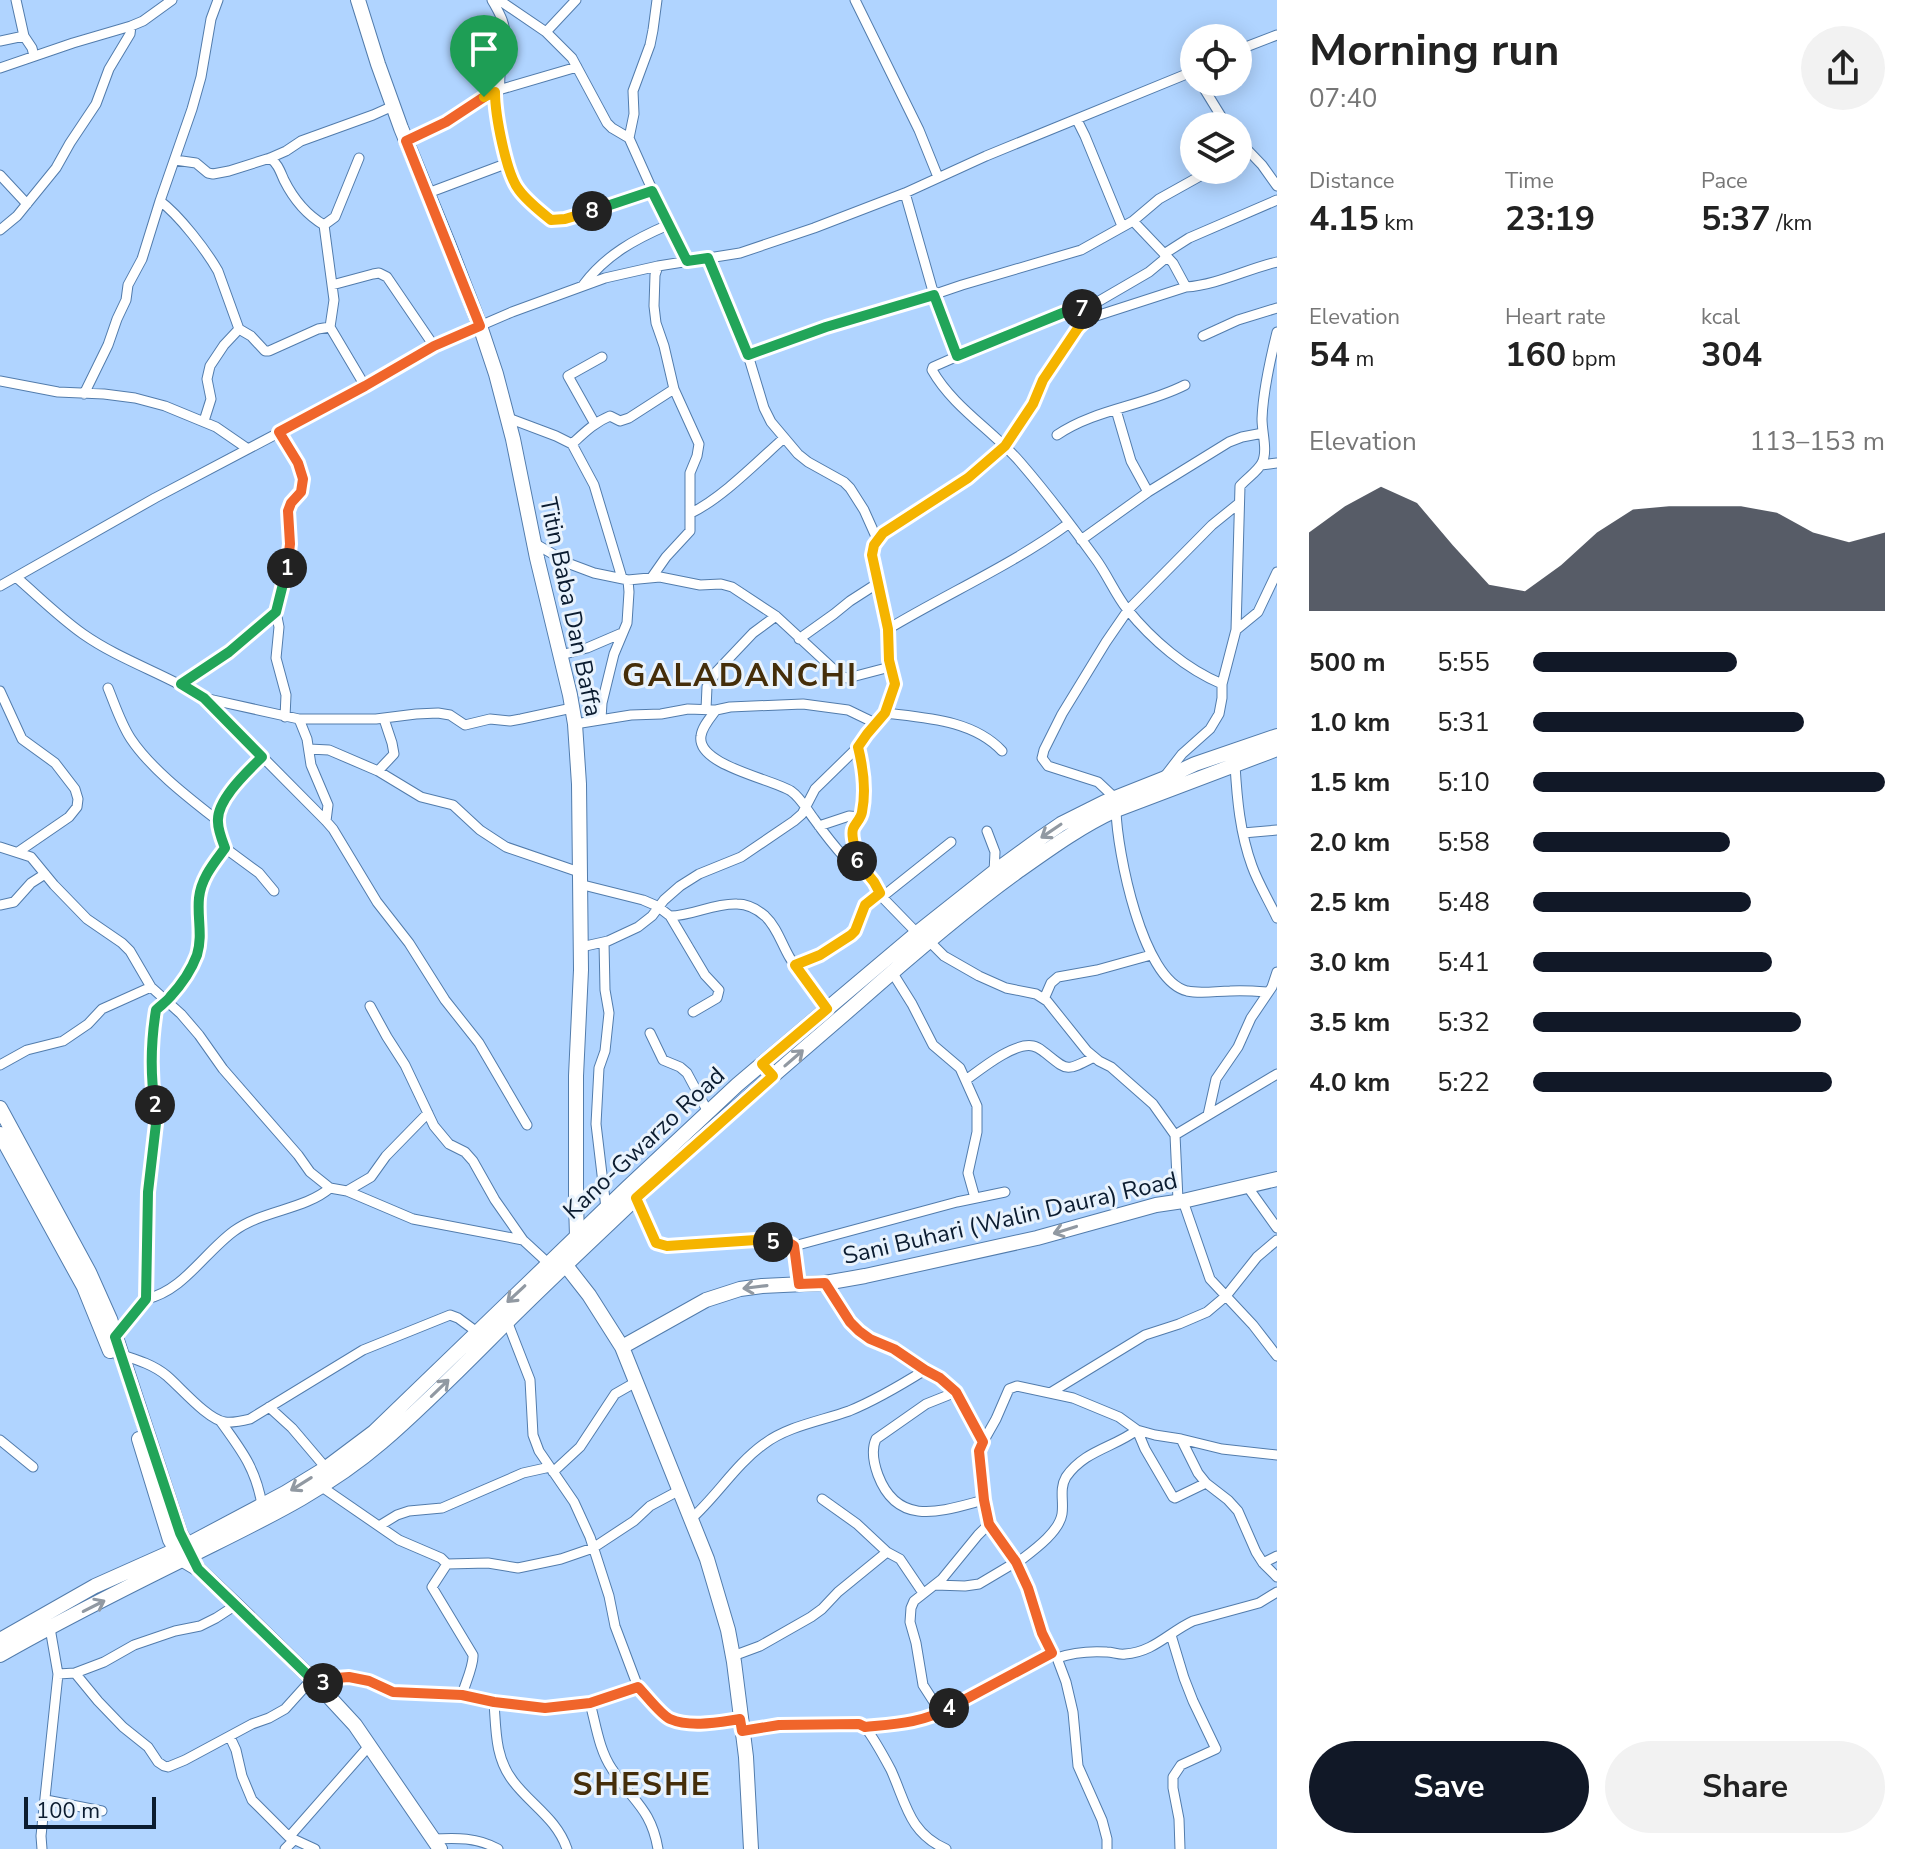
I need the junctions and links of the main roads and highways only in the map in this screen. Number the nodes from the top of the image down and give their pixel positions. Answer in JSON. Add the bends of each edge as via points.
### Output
{"nodes":[{"id":1,"x":358,"y":0,"type":"edge"},
{"id":2,"x":1277,"y":736,"type":"edge"},
{"id":3,"x":1277,"y":749,"type":"edge"},
{"id":4,"x":1186,"y":776,"type":"junction"},
{"id":5,"x":1115,"y":804,"type":"junction"},
{"id":6,"x":923,"y":937,"type":"junction"},
{"id":7,"x":762,"y":1064,"type":"junction"},
{"id":8,"x":773,"y":1076,"type":"junction"},
{"id":9,"x":0,"y":1108,"type":"edge"},
{"id":10,"x":0,"y":1134,"type":"edge"},
{"id":11,"x":1277,"y":1179,"type":"edge"},
{"id":12,"x":580,"y":1242,"type":"junction"},
{"id":13,"x":557,"y":1262,"type":"junction"},
{"id":14,"x":622,"y":1347,"type":"junction"},
{"id":15,"x":117,"y":1356,"type":"junction"},
{"id":16,"x":187,"y":1556,"type":"junction"},
{"id":17,"x":0,"y":1640,"type":"edge"},
{"id":18,"x":0,"y":1655,"type":"edge"},
{"id":19,"x":437,"y":1844,"type":"edge"},
{"id":20,"x":751,"y":1849,"type":"edge"}],
"edges":[{"from":1,"to":12,"type":"main road","name":"Titin Baba Dan Baffa","via":[[406,141],[480,326],[508,418],[575,724]]},
{"from":2,"to":4,"type":"main road","name":"Kano-Gwarzo Road"},
{"from":3,"to":4,"type":"main road","name":"Kano-Gwarzo Road"},
{"from":4,"to":5,"type":"main road","name":"Kano-Gwarzo Road"},
{"from":4,"to":5,"type":"main road","name":"Kano-Gwarzo Road","via":[[1163,779]]},
{"from":5,"to":6,"type":"main road","name":"Kano-Gwarzo Road"},
{"from":5,"to":6,"type":"main road","name":"Kano-Gwarzo Road","one_way":true,"via":[[1061,824],[994,872]]},
{"from":6,"to":7,"type":"main road","name":"Kano-Gwarzo Road"},
{"from":8,"to":6,"type":"main road","name":"Kano-Gwarzo Road","one_way":true,"via":[[892,972]]},
{"from":7,"to":8,"type":"main road"},
{"from":7,"to":12,"type":"main road","name":"Kano-Gwarzo Road","via":[[606,1208]]},
{"from":8,"to":12,"type":"main road","name":"Kano-Gwarzo Road"},
{"from":9,"to":15,"type":"main road","via":[[89,1272],[115,1337]]},
{"from":10,"to":15,"type":"main road"},
{"from":11,"to":14,"type":"main road","name":"Sani Buhari (Walin Daura) Road","one_way":true,"via":[[825,1283],[740,1289],[706,1300]]},
{"from":12,"to":13,"type":"main road","name":"Kano-Gwarzo Road"},
{"from":13,"to":14,"type":"main road"},
{"from":13,"to":16,"type":"main road","name":"Kano-Gwarzo Road","one_way":true,"via":[[383,1424],[326,1468]]},
{"from":16,"to":13,"type":"main road","name":"Kano-Gwarzo Road","one_way":true,"via":[[305,1498],[383,1441],[507,1321]]},
{"from":14,"to":20,"type":"main road","via":[[707,1559],[728,1630],[746,1757]]},
{"from":15,"to":16,"type":"main road"},
{"from":16,"to":17,"type":"main road","via":[[95,1586]]},
{"from":18,"to":16,"type":"main road","one_way":true},
{"from":16,"to":19,"type":"main road","via":[[355,1725]]}]}
